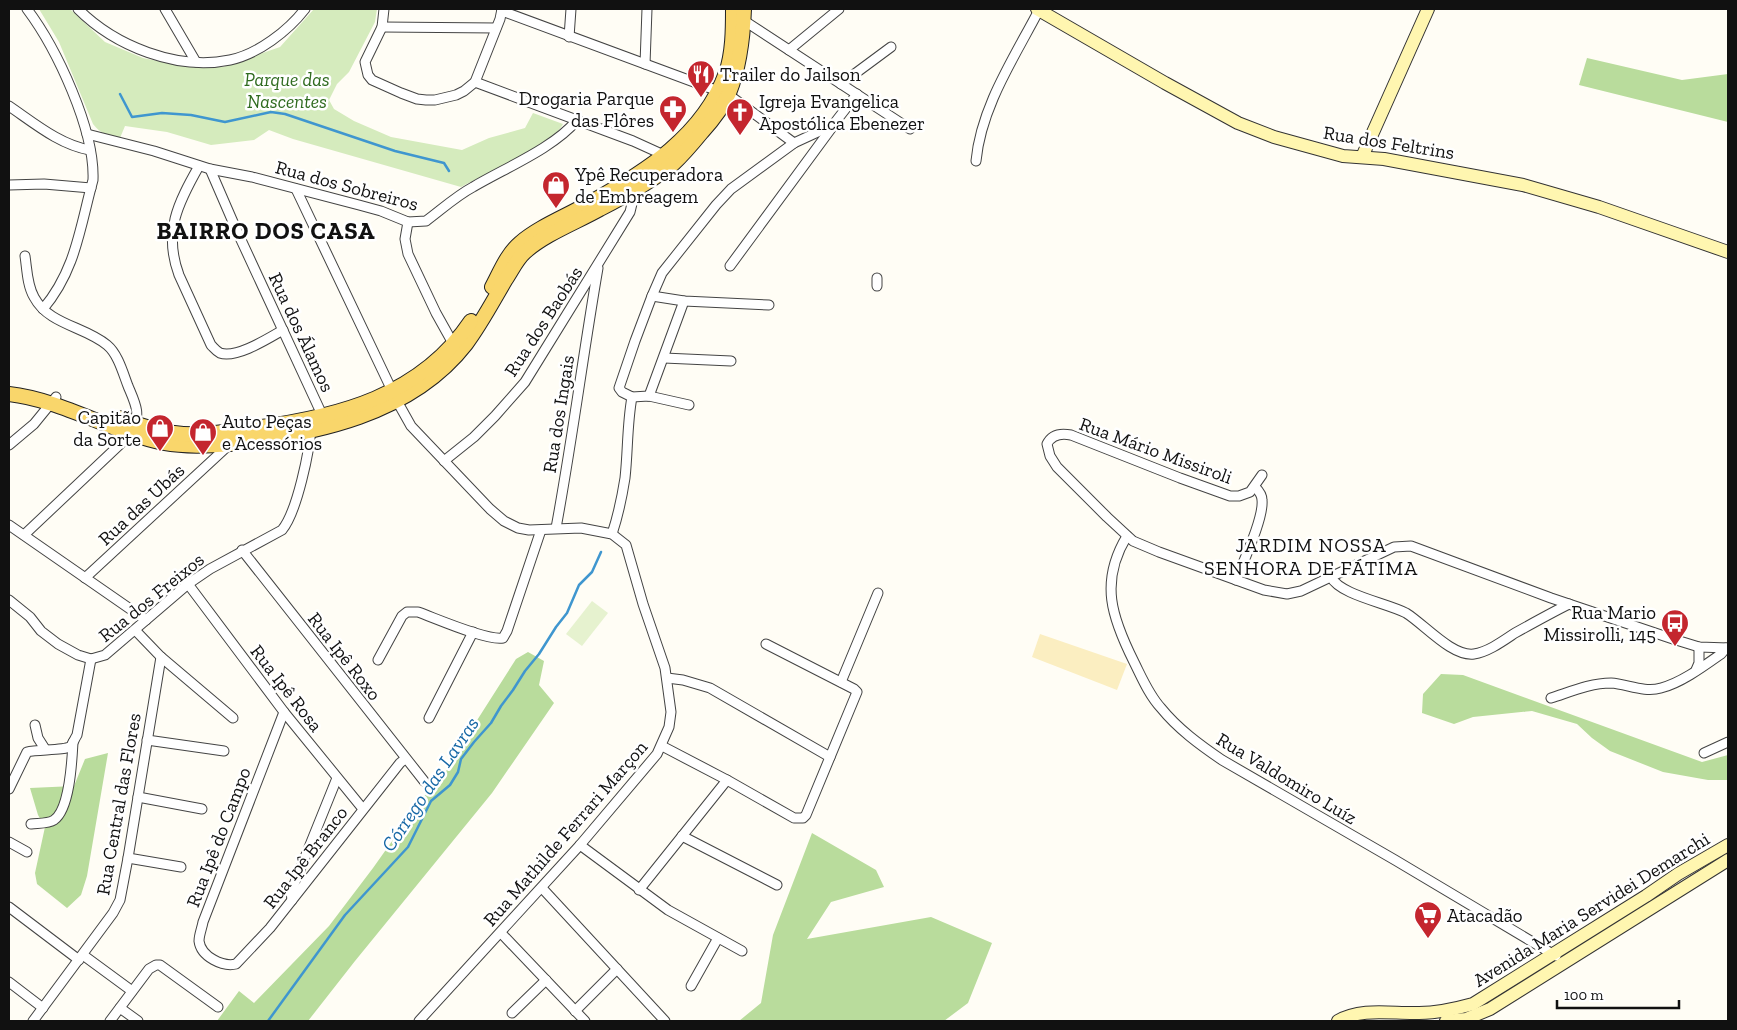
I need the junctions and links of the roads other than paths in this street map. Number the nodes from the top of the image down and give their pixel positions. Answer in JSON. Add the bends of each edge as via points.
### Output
{"nodes":[{"id":1,"x":27,"y":9,"type":"edge"},
{"id":2,"x":78,"y":9,"type":"edge"},
{"id":3,"x":165,"y":9,"type":"edge"},
{"id":4,"x":305,"y":9,"type":"edge"},
{"id":5,"x":384,"y":9,"type":"edge"},
{"id":6,"x":571,"y":9,"type":"edge"},
{"id":7,"x":647,"y":9,"type":"edge"},
{"id":8,"x":839,"y":9,"type":"edge"},
{"id":9,"x":1428,"y":9,"type":"edge"},
{"id":10,"x":502,"y":10,"type":"edge"},
{"id":11,"x":1038,"y":10,"type":"edge"},
{"id":12,"x":738,"y":13,"type":"edge"},
{"id":13,"x":382,"y":26,"type":"junction"},
{"id":14,"x":496,"y":28,"type":"junction"},
{"id":15,"x":569,"y":37,"type":"junction"},
{"id":16,"x":891,"y":47,"type":"dead end"},
{"id":17,"x":789,"y":50,"type":"junction"},
{"id":18,"x":196,"y":62,"type":"junction"},
{"id":19,"x":646,"y":64,"type":"junction"},
{"id":20,"x":475,"y":82,"type":"junction"},
{"id":21,"x":841,"y":84,"type":"junction"},
{"id":22,"x":723,"y":93,"type":"junction"},
{"id":23,"x":857,"y":94,"type":"junction"},
{"id":24,"x":9,"y":106,"type":"edge"},
{"id":25,"x":577,"y":120,"type":"junction"},
{"id":26,"x":833,"y":125,"type":"junction"},
{"id":27,"x":910,"y":129,"type":"dead end"},
{"id":28,"x":87,"y":134,"type":"junction"},
{"id":29,"x":794,"y":143,"type":"junction"},
{"id":30,"x":90,"y":150,"type":"junction"},
{"id":31,"x":1362,"y":157,"type":"junction"},
{"id":32,"x":669,"y":160,"type":"junction"},
{"id":33,"x":188,"y":162,"type":"junction"},
{"id":34,"x":976,"y":162,"type":"dead end"},
{"id":35,"x":199,"y":166,"type":"junction"},
{"id":36,"x":210,"y":169,"type":"junction"},
{"id":37,"x":635,"y":183,"type":"junction"},
{"id":38,"x":9,"y":184,"type":"edge"},
{"id":39,"x":91,"y":188,"type":"junction"},
{"id":40,"x":185,"y":188,"type":"junction"},
{"id":41,"x":296,"y":189,"type":"junction"},
{"id":42,"x":408,"y":222,"type":"junction"},
{"id":43,"x":1728,"y":252,"type":"edge"},
{"id":44,"x":25,"y":256,"type":"dead end"},
{"id":45,"x":598,"y":265,"type":"junction"},
{"id":46,"x":730,"y":266,"type":"dead end"},
{"id":47,"x":652,"y":296,"type":"junction"},
{"id":48,"x":577,"y":300,"type":"junction"},
{"id":49,"x":684,"y":301,"type":"junction"},
{"id":50,"x":769,"y":305,"type":"dead end"},
{"id":51,"x":592,"y":306,"type":"junction"},
{"id":52,"x":43,"y":309,"type":"junction"},
{"id":53,"x":283,"y":330,"type":"junction"},
{"id":54,"x":456,"y":348,"type":"junction"},
{"id":55,"x":664,"y":358,"type":"junction"},
{"id":56,"x":731,"y":360,"type":"dead end"},
{"id":57,"x":9,"y":384,"type":"edge"},
{"id":58,"x":9,"y":394,"type":"edge"},
{"id":59,"x":395,"y":396,"type":"junction"},
{"id":60,"x":649,"y":396,"type":"junction"},
{"id":61,"x":632,"y":397,"type":"junction"},
{"id":62,"x":54,"y":400,"type":"junction"},
{"id":63,"x":690,"y":405,"type":"dead end"},
{"id":64,"x":318,"y":423,"type":"junction"},
{"id":65,"x":134,"y":428,"type":"junction"},
{"id":66,"x":232,"y":437,"type":"junction"},
{"id":67,"x":9,"y":445,"type":"edge"},
{"id":68,"x":444,"y":460,"type":"junction"},
{"id":69,"x":1262,"y":475,"type":"dead end"},
{"id":70,"x":1255,"y":487,"type":"junction"},
{"id":71,"x":9,"y":525,"type":"edge"},
{"id":72,"x":556,"y":528,"type":"junction"},
{"id":73,"x":541,"y":530,"type":"junction"},
{"id":74,"x":612,"y":534,"type":"junction"},
{"id":75,"x":24,"y":535,"type":"junction"},
{"id":76,"x":1127,"y":536,"type":"junction"},
{"id":77,"x":242,"y":550,"type":"junction"},
{"id":78,"x":1331,"y":577,"type":"junction"},
{"id":79,"x":85,"y":578,"type":"junction"},
{"id":80,"x":1236,"y":580,"type":"junction"},
{"id":81,"x":188,"y":584,"type":"junction"},
{"id":82,"x":878,"y":593,"type":"dead end"},
{"id":83,"x":1551,"y":598,"type":"junction"},
{"id":84,"x":9,"y":600,"type":"edge"},
{"id":85,"x":1569,"y":604,"type":"junction"},
{"id":86,"x":1544,"y":617,"type":"junction"},
{"id":87,"x":146,"y":620,"type":"junction"},
{"id":88,"x":135,"y":630,"type":"junction"},
{"id":89,"x":473,"y":632,"type":"junction"},
{"id":90,"x":766,"y":644,"type":"dead end"},
{"id":91,"x":1699,"y":647,"type":"junction"},
{"id":92,"x":1727,"y":648,"type":"edge"},
{"id":93,"x":161,"y":656,"type":"junction"},
{"id":94,"x":91,"y":659,"type":"junction"},
{"id":95,"x":378,"y":660,"type":"dead end"},
{"id":96,"x":1696,"y":670,"type":"junction"},
{"id":97,"x":667,"y":678,"type":"junction"},
{"id":98,"x":841,"y":682,"type":"junction"},
{"id":99,"x":1551,"y":698,"type":"dead end"},
{"id":100,"x":284,"y":712,"type":"junction"},
{"id":101,"x":234,"y":718,"type":"dead end"},
{"id":102,"x":429,"y":718,"type":"dead end"},
{"id":103,"x":35,"y":725,"type":"dead end"},
{"id":104,"x":147,"y":740,"type":"junction"},
{"id":105,"x":73,"y":742,"type":"junction"},
{"id":106,"x":1728,"y":742,"type":"edge"},
{"id":107,"x":662,"y":746,"type":"junction"},
{"id":108,"x":45,"y":749,"type":"junction"},
{"id":109,"x":224,"y":751,"type":"dead end"},
{"id":110,"x":1704,"y":753,"type":"dead end"},
{"id":111,"x":830,"y":757,"type":"junction"},
{"id":112,"x":406,"y":759,"type":"junction"},
{"id":113,"x":337,"y":778,"type":"junction"},
{"id":114,"x":727,"y":780,"type":"junction"},
{"id":115,"x":424,"y":781,"type":"dead end"},
{"id":116,"x":9,"y":789,"type":"edge"},
{"id":117,"x":138,"y":797,"type":"junction"},
{"id":118,"x":202,"y":809,"type":"dead end"},
{"id":119,"x":363,"y":809,"type":"junction"},
{"id":120,"x":31,"y":824,"type":"dead end"},
{"id":121,"x":682,"y":836,"type":"junction"},
{"id":122,"x":9,"y":842,"type":"edge"},
{"id":123,"x":580,"y":845,"type":"junction"},
{"id":124,"x":1728,"y":845,"type":"edge"},
{"id":125,"x":27,"y":852,"type":"dead end"},
{"id":126,"x":128,"y":858,"type":"junction"},
{"id":127,"x":1728,"y":860,"type":"edge"},
{"id":128,"x":182,"y":867,"type":"dead end"},
{"id":129,"x":776,"y":885,"type":"dead end"},
{"id":130,"x":542,"y":888,"type":"junction"},
{"id":131,"x":639,"y":890,"type":"junction"},
{"id":132,"x":292,"y":900,"type":"junction"},
{"id":133,"x":9,"y":908,"type":"edge"},
{"id":134,"x":501,"y":932,"type":"junction"},
{"id":135,"x":718,"y":938,"type":"junction"},
{"id":136,"x":742,"y":951,"type":"dead end"},
{"id":137,"x":1553,"y":954,"type":"junction"},
{"id":138,"x":81,"y":958,"type":"junction"},
{"id":139,"x":1564,"y":963,"type":"junction"},
{"id":140,"x":224,"y":965,"type":"joint"},
{"id":141,"x":617,"y":969,"type":"junction"},
{"id":142,"x":546,"y":980,"type":"junction"},
{"id":143,"x":9,"y":982,"type":"edge"},
{"id":144,"x":691,"y":986,"type":"dead end"},
{"id":145,"x":132,"y":991,"type":"junction"},
{"id":146,"x":218,"y":1007,"type":"dead end"},
{"id":147,"x":43,"y":1008,"type":"junction"},
{"id":148,"x":120,"y":1008,"type":"junction"},
{"id":149,"x":575,"y":1011,"type":"junction"},
{"id":150,"x":512,"y":1013,"type":"dead end"},
{"id":151,"x":1476,"y":1013,"type":"edge"},
{"id":152,"x":33,"y":1021,"type":"edge"},
{"id":153,"x":110,"y":1021,"type":"edge"},
{"id":154,"x":138,"y":1021,"type":"edge"},
{"id":155,"x":419,"y":1021,"type":"edge"},
{"id":156,"x":585,"y":1021,"type":"edge"},
{"id":157,"x":666,"y":1021,"type":"edge"},
{"id":158,"x":1338,"y":1021,"type":"edge"},
{"id":159,"x":1446,"y":1021,"type":"edge"}],
"edges":[{"from":1,"to":28,"type":"street","via":[[61,67]]},
{"from":2,"to":18,"type":"street","via":[[124,43],[161,56]]},
{"from":3,"to":18,"type":"street"},
{"from":4,"to":18,"type":"street","via":[[256,50],[232,59]]},
{"from":5,"to":13,"type":"street"},
{"from":6,"to":15,"type":"street"},
{"from":7,"to":19,"type":"street"},
{"from":8,"to":17,"type":"street"},
{"from":9,"to":31,"type":"street"},
{"from":10,"to":14,"type":"street"},
{"from":10,"to":15,"type":"street"},
{"from":11,"to":31,"type":"street","name":"Rua dos Feltrins","via":[[1238,123],[1320,151]]},
{"from":11,"to":34,"type":"street","via":[[990,104],[978,140]]},
{"from":12,"to":17,"type":"street"},
{"from":12,"to":22,"type":"main road"},
{"from":13,"to":14,"type":"street"},
{"from":13,"to":20,"type":"street","via":[[365,62],[372,80],[417,99],[436,100],[456,95]]},
{"from":14,"to":20,"type":"street"},
{"from":15,"to":19,"type":"street"},
{"from":16,"to":21,"type":"street"},
{"from":17,"to":21,"type":"street"},
{"from":19,"to":22,"type":"street"},
{"from":20,"to":25,"type":"street"},
{"from":21,"to":23,"type":"street"},
{"from":22,"to":29,"type":"street"},
{"from":22,"to":32,"type":"main road"},
{"from":23,"to":26,"type":"street"},
{"from":23,"to":27,"type":"street"},
{"from":24,"to":30,"type":"street","via":[[60,140]]},
{"from":25,"to":32,"type":"street","via":[[634,141]]},
{"from":25,"to":42,"type":"street","name":"Rua dos Sobreiros","via":[[564,133],[470,188],[426,221]]},
{"from":26,"to":29,"type":"street"},
{"from":26,"to":46,"type":"street"},
{"from":28,"to":30,"type":"street"},
{"from":28,"to":33,"type":"street","name":"Rua dos Sobreiros"},
{"from":29,"to":47,"type":"street","via":[[726,194],[668,265]]},
{"from":30,"to":39,"type":"street","via":[[94,170]]},
{"from":31,"to":43,"type":"street","name":"Rua dos Feltrins","via":[[1440,168],[1523,185],[1599,207]]},
{"from":32,"to":37,"type":"main road"},
{"from":33,"to":35,"type":"street","name":"Rua dos Sobreiros"},
{"from":33,"to":40,"type":"street"},
{"from":35,"to":36,"type":"street","name":"Rua dos Sobreiros"},
{"from":35,"to":40,"type":"street"},
{"from":36,"to":41,"type":"street","name":"Rua dos Sobreiros"},
{"from":36,"to":53,"type":"street","name":"Rua dos Álamos"},
{"from":37,"to":45,"type":"street","name":"Rua dos Baobás","via":[[630,212]]},
{"from":37,"to":54,"type":"main road","via":[[519,244]]},
{"from":38,"to":39,"type":"street"},
{"from":39,"to":52,"type":"street","via":[[72,262]]},
{"from":40,"to":53,"type":"street","via":[[173,226],[175,263],[211,345],[218,352],[237,353]]},
{"from":41,"to":42,"type":"street","name":"Rua dos Sobreiros"},
{"from":41,"to":59,"type":"street"},
{"from":42,"to":54,"type":"street","via":[[405,239],[408,254]]},
{"from":44,"to":52,"type":"street","via":[[30,286]]},
{"from":45,"to":48,"type":"street","name":"Rua dos Baobás"},
{"from":45,"to":51,"type":"street","name":"Rua dos Ingais"},
{"from":47,"to":49,"type":"street"},
{"from":47,"to":61,"type":"street","via":[[620,386],[620,390]]},
{"from":48,"to":51,"type":"street"},
{"from":48,"to":68,"type":"street","name":"Rua dos Baobás","via":[[525,382],[479,432]]},
{"from":49,"to":50,"type":"street"},
{"from":49,"to":55,"type":"street"},
{"from":51,"to":72,"type":"street","name":"Rua dos Ingais"},
{"from":52,"to":65,"type":"street","via":[[107,345],[134,399],[138,413]]},
{"from":53,"to":64,"type":"street","name":"Rua dos Álamos"},
{"from":54,"to":59,"type":"main road"},
{"from":55,"to":56,"type":"street"},
{"from":55,"to":60,"type":"street"},
{"from":57,"to":62,"type":"main road"},
{"from":58,"to":62,"type":"main road"},
{"from":59,"to":64,"type":"main road"},
{"from":59,"to":68,"type":"street","via":[[412,426]]},
{"from":60,"to":61,"type":"street"},
{"from":60,"to":63,"type":"street"},
{"from":61,"to":74,"type":"street","via":[[625,477]]},
{"from":62,"to":65,"type":"main road"},
{"from":62,"to":67,"type":"street","via":[[34,424]]},
{"from":64,"to":66,"type":"main road"},
{"from":64,"to":77,"type":"street","name":"Rua dos Freixos","via":[[289,522],[282,530]]},
{"from":65,"to":66,"type":"main road"},
{"from":65,"to":75,"type":"street"},
{"from":66,"to":79,"type":"street","name":"Rua das Ubás"},
{"from":68,"to":73,"type":"street","via":[[504,521],[518,528]]},
{"from":69,"to":70,"type":"street","name":"Rua Mário Missiroli"},
{"from":70,"to":76,"type":"street","name":"Rua Mário Missiroli","via":[[1242,496],[1230,496],[1074,436],[1061,434],[1052,437],[1047,448],[1054,462]]},
{"from":70,"to":80,"type":"street","via":[[1261,495],[1262,506]]},
{"from":71,"to":75,"type":"street"},
{"from":72,"to":73,"type":"street"},
{"from":72,"to":74,"type":"street","via":[[581,528]]},
{"from":73,"to":89,"type":"street","via":[[505,636],[498,639]]},
{"from":74,"to":97,"type":"street","name":"Rua Mathilde Ferrari Marçon","via":[[626,545]]},
{"from":75,"to":79,"type":"street"},
{"from":76,"to":80,"type":"street","name":"Rua Mário Missiroli","via":[[1142,546]]},
{"from":76,"to":137,"type":"street","name":"Rua Valdomiro Luíz","via":[[1113,570],[1112,608],[1124,643],[1150,694],[1172,721],[1222,760]]},
{"from":77,"to":81,"type":"street","name":"Rua dos Freixos"},
{"from":77,"to":112,"type":"street","name":"Rua Ipê Roxo"},
{"from":78,"to":80,"type":"street","name":"Rua Mário Missiroli","via":[[1287,594]]},
{"from":78,"to":83,"type":"street","name":"Rua Mário Missiroli","via":[[1394,547],[1406,545]]},
{"from":78,"to":86,"type":"street","via":[[1341,589],[1412,617],[1466,654],[1476,654],[1492,647]]},
{"from":79,"to":87,"type":"street"},
{"from":81,"to":87,"type":"street","name":"Rua dos Freixos"},
{"from":81,"to":100,"type":"street","name":"Rua Ipê Rosa"},
{"from":82,"to":98,"type":"street"},
{"from":83,"to":85,"type":"street","name":"Rua Mário Missiroli"},
{"from":83,"to":86,"type":"street"},
{"from":84,"to":94,"type":"street","via":[[58,644],[78,656]]},
{"from":85,"to":86,"type":"street"},
{"from":85,"to":91,"type":"street","name":"Rua Mário Missiroli"},
{"from":87,"to":88,"type":"street","name":"Rua dos Freixos"},
{"from":88,"to":93,"type":"street"},
{"from":88,"to":94,"type":"street","name":"Rua dos Freixos","via":[[105,656]]},
{"from":89,"to":95,"type":"street","via":[[418,612],[407,612]]},
{"from":89,"to":102,"type":"street"},
{"from":90,"to":98,"type":"street"},
{"from":91,"to":92,"type":"street","name":"Rua Mário Missiroli"},
{"from":91,"to":96,"type":"street"},
{"from":92,"to":96,"type":"street"},
{"from":93,"to":101,"type":"street"},
{"from":93,"to":104,"type":"street","name":"Rua Central das Flores"},
{"from":94,"to":105,"type":"street"},
{"from":96,"to":99,"type":"street","via":[[1660,688],[1600,684]]},
{"from":97,"to":107,"type":"street","name":"Rua Mathilde Ferrari Marçon","via":[[671,712]]},
{"from":97,"to":111,"type":"street","via":[[710,688]]},
{"from":98,"to":111,"type":"street","via":[[856,690],[857,695]]},
{"from":100,"to":113,"type":"street","name":"Rua Ipê Rosa"},
{"from":100,"to":140,"type":"street","name":"Rua Ipê do Campo","via":[[200,935],[205,953]]},
{"from":103,"to":108,"type":"street"},
{"from":104,"to":109,"type":"street"},
{"from":104,"to":117,"type":"street","name":"Rua Central das Flores"},
{"from":105,"to":108,"type":"street","via":[[67,748]]},
{"from":105,"to":120,"type":"street","via":[[71,778],[60,814],[52,821]]},
{"from":106,"to":110,"type":"street"},
{"from":107,"to":114,"type":"street"},
{"from":107,"to":123,"type":"street","name":"Rua Mathilde Ferrari Marçon"},
{"from":108,"to":116,"type":"street","via":[[27,752]]},
{"from":111,"to":114,"type":"street","via":[[803,818],[794,818]]},
{"from":112,"to":115,"type":"street","name":"Rua Ipê Roxo"},
{"from":112,"to":119,"type":"street","name":"Rua Ipê Branco"},
{"from":113,"to":119,"type":"street","name":"Rua Ipê Rosa"},
{"from":113,"to":132,"type":"street","via":[[291,892]]},
{"from":114,"to":121,"type":"street"},
{"from":117,"to":118,"type":"street"},
{"from":117,"to":126,"type":"street","name":"Rua Central das Flores"},
{"from":119,"to":132,"type":"street","name":"Rua Ipê Branco"},
{"from":121,"to":129,"type":"street"},
{"from":121,"to":131,"type":"street"},
{"from":122,"to":125,"type":"street"},
{"from":123,"to":130,"type":"street","name":"Rua Mathilde Ferrari Marçon"},
{"from":123,"to":131,"type":"street"},
{"from":124,"to":137,"type":"street","name":"Avenida Maria Servidei Demarchi"},
{"from":126,"to":128,"type":"street"},
{"from":126,"to":138,"type":"street","name":"Rua Central das Flores","via":[[120,900]]},
{"from":127,"to":139,"type":"street","name":"Avenida Maria Servidei Demarchi"},
{"from":130,"to":134,"type":"street","name":"Rua Mathilde Ferrari Marçon"},
{"from":130,"to":141,"type":"street"},
{"from":131,"to":135,"type":"street"},
{"from":132,"to":140,"type":"street","name":"Rua Ipê Branco","via":[[242,959],[236,964]]},
{"from":133,"to":138,"type":"street"},
{"from":134,"to":142,"type":"street"},
{"from":134,"to":155,"type":"street","name":"Rua Mathilde Ferrari Marçon"},
{"from":135,"to":136,"type":"street"},
{"from":135,"to":144,"type":"street"},
{"from":137,"to":139,"type":"street","name":"Rua Valdomiro Luíz"},
{"from":137,"to":151,"type":"street","name":"Avenida Maria Servidei Demarchi"},
{"from":138,"to":145,"type":"street"},
{"from":138,"to":147,"type":"street","name":"Rua Central das Flores"},
{"from":139,"to":151,"type":"street","name":"Avenida Maria Servidei Demarchi","via":[[1490,1009]]},
{"from":141,"to":149,"type":"street"},
{"from":141,"to":157,"type":"street"},
{"from":142,"to":149,"type":"street"},
{"from":142,"to":150,"type":"street"},
{"from":143,"to":147,"type":"street"},
{"from":145,"to":146,"type":"street","via":[[149,969],[160,965]]},
{"from":145,"to":148,"type":"street"},
{"from":147,"to":152,"type":"street","name":"Rua Central das Flores"},
{"from":148,"to":153,"type":"street"},
{"from":148,"to":154,"type":"street"},
{"from":149,"to":156,"type":"street"},
{"from":151,"to":158,"type":"street","via":[[1376,1012],[1352,1015]]},
{"from":151,"to":159,"type":"street","via":[[1466,1019]]}]}
